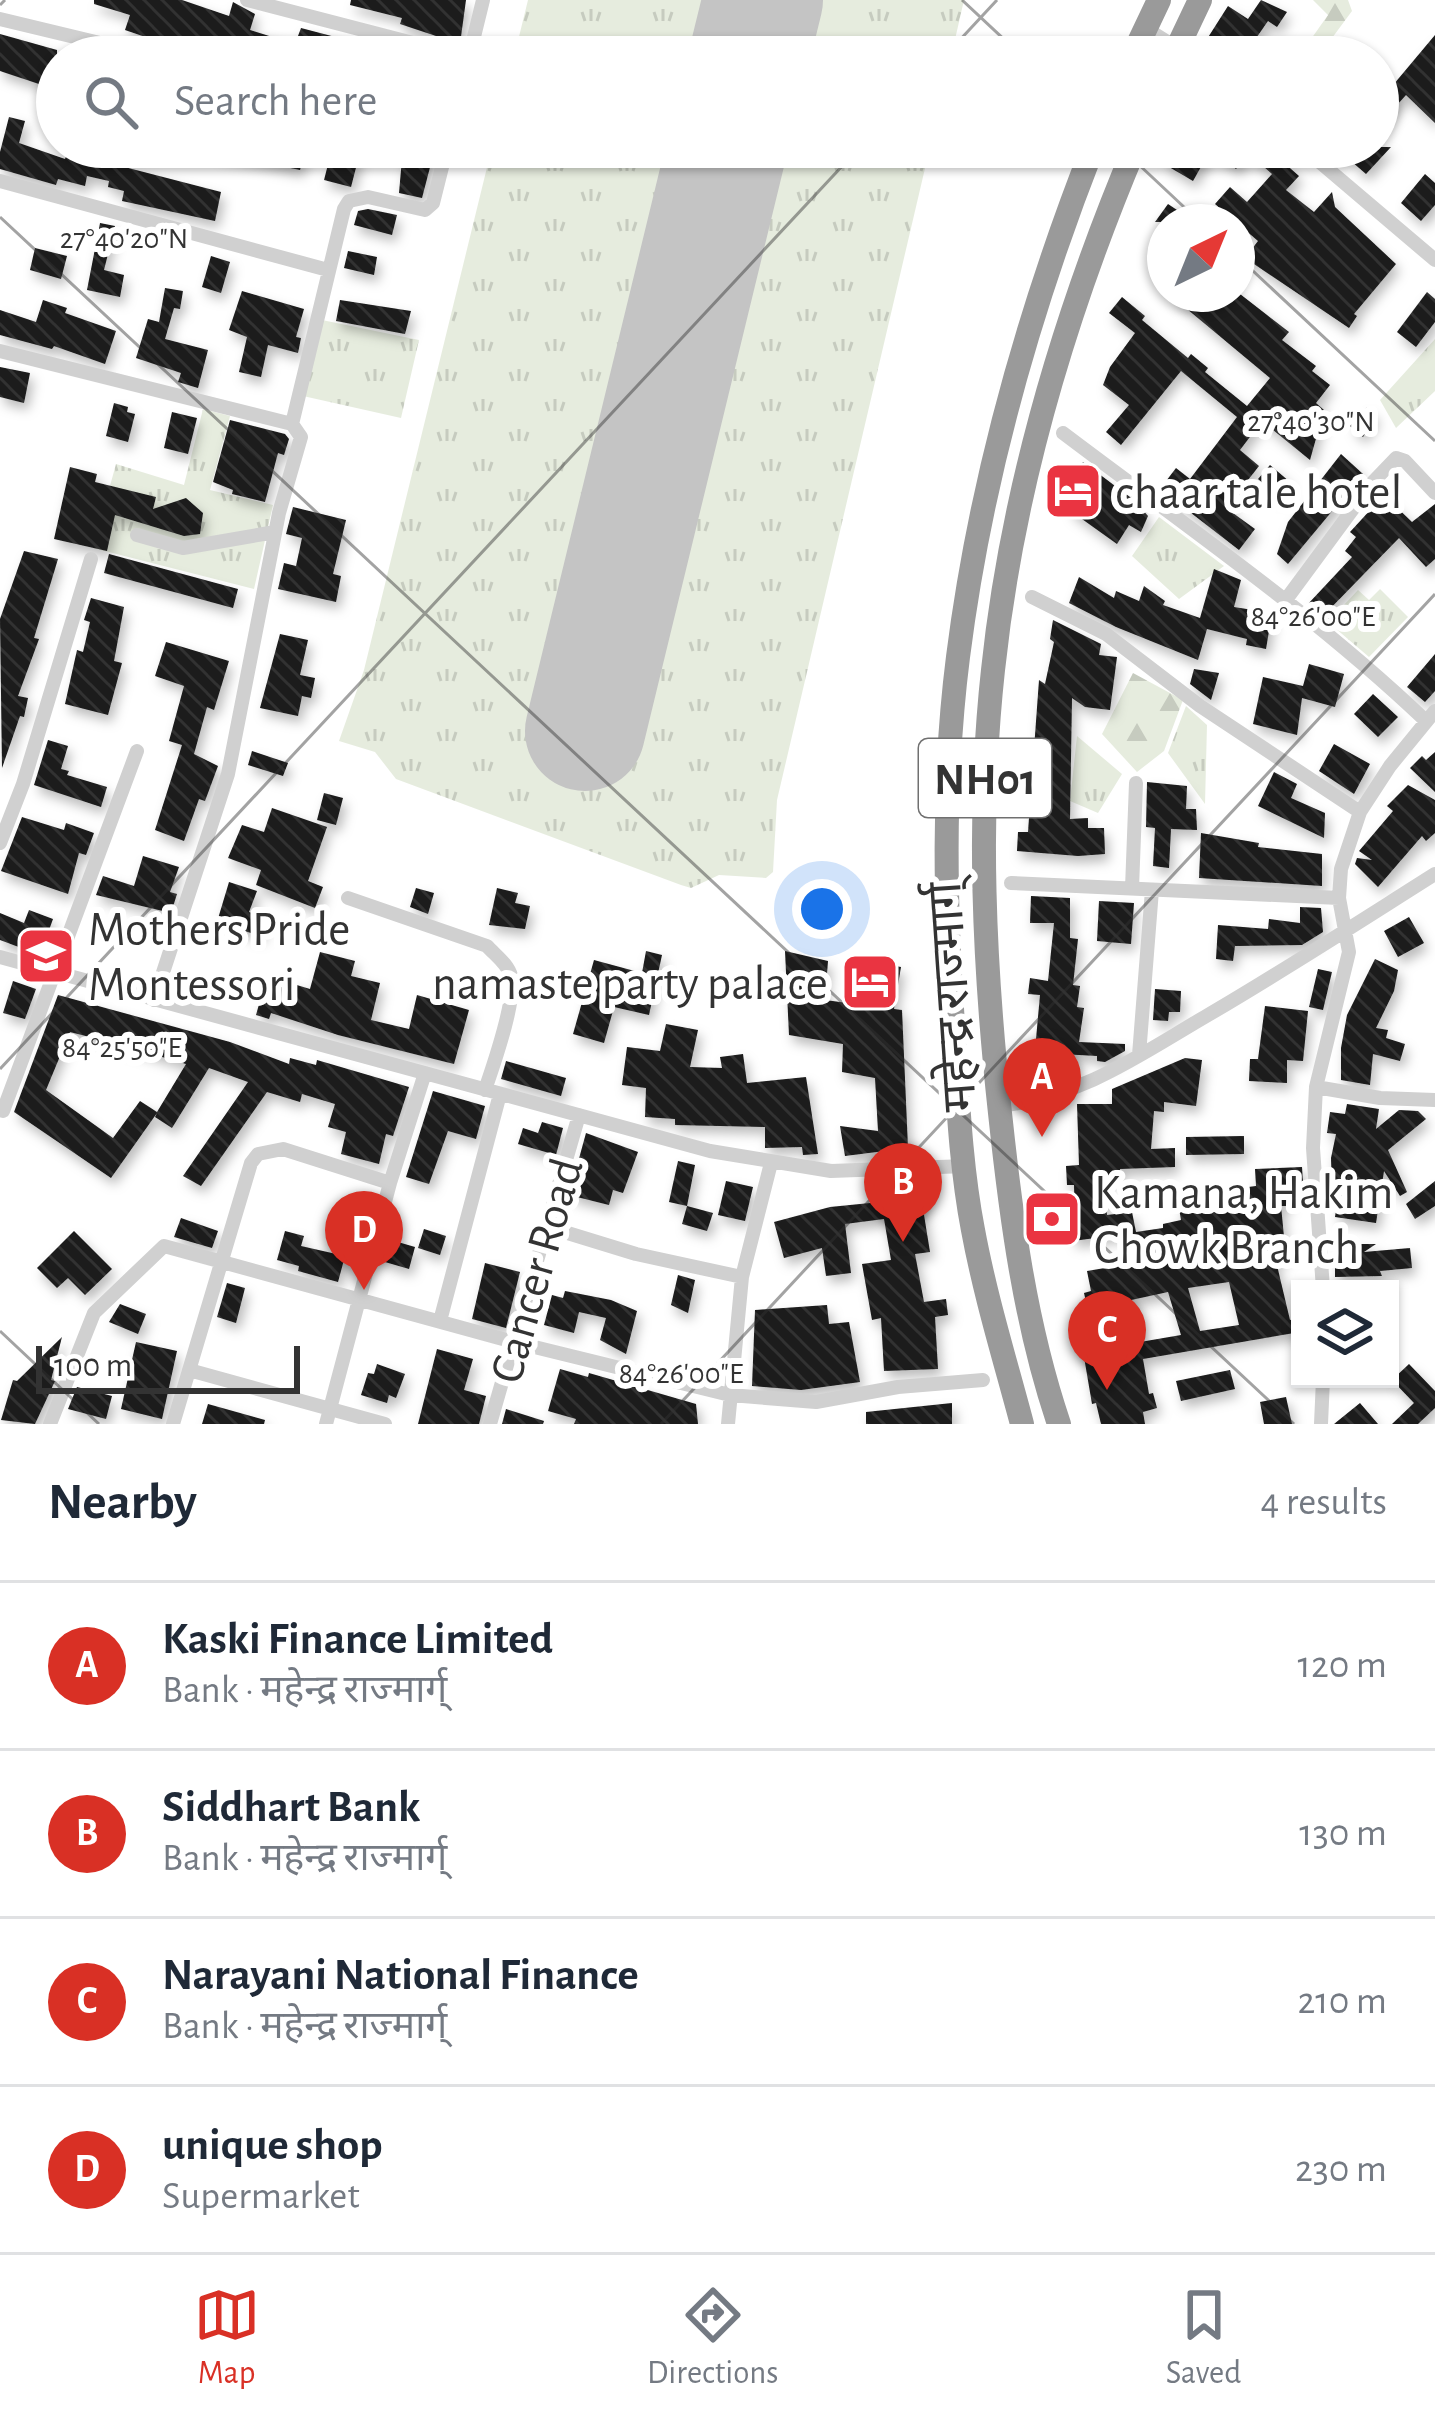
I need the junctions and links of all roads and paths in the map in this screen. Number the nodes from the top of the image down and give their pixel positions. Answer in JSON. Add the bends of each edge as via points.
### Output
{"nodes":[{"id":1,"x":247,"y":0,"type":"edge"},
{"id":2,"x":483,"y":0,"type":"edge"},
{"id":3,"x":1159,"y":0,"type":"edge"},
{"id":4,"x":1199,"y":0,"type":"edge"},
{"id":5,"x":0,"y":19,"type":"edge"},
{"id":6,"x":1145,"y":28,"type":"junction"},
{"id":7,"x":71,"y":36,"type":"edge"},
{"id":8,"x":387,"y":36,"type":"edge"},
{"id":9,"x":474,"y":36,"type":"edge"},
{"id":10,"x":1141,"y":36,"type":"edge"},
{"id":11,"x":1156,"y":36,"type":"edge"},
{"id":12,"x":1187,"y":36,"type":"edge"},
{"id":13,"x":442,"y":168,"type":"edge"},
{"id":14,"x":1086,"y":168,"type":"edge"},
{"id":15,"x":1127,"y":168,"type":"edge"},
{"id":16,"x":1327,"y":168,"type":"edge"},
{"id":17,"x":0,"y":183,"type":"edge"},
{"id":18,"x":1435,"y":260,"type":"edge"},
{"id":19,"x":328,"y":270,"type":"junction"},
{"id":20,"x":0,"y":351,"type":"edge"},
{"id":21,"x":292,"y":424,"type":"junction"},
{"id":22,"x":1063,"y":433,"type":"dead end"},
{"id":23,"x":1435,"y":494,"type":"edge"},
{"id":24,"x":275,"y":532,"type":"junction"},
{"id":25,"x":137,"y":536,"type":"dead end"},
{"id":26,"x":91,"y":559,"type":"dead end"},
{"id":27,"x":1031,"y":597,"type":"dead end"},
{"id":28,"x":1285,"y":601,"type":"junction"},
{"id":29,"x":1431,"y":716,"type":"edge"},
{"id":30,"x":137,"y":751,"type":"dead end"},
{"id":31,"x":1136,"y":783,"type":"dead end"},
{"id":32,"x":1360,"y":812,"type":"junction"},
{"id":33,"x":0,"y":843,"type":"edge"},
{"id":34,"x":1435,"y":874,"type":"edge"},
{"id":35,"x":1011,"y":883,"type":"dead end"},
{"id":36,"x":1132,"y":888,"type":"junction"},
{"id":37,"x":1152,"y":890,"type":"junction"},
{"id":38,"x":347,"y":898,"type":"dead end"},
{"id":39,"x":1339,"y":898,"type":"junction"},
{"id":40,"x":1347,"y":930,"type":"junction"},
{"id":41,"x":0,"y":957,"type":"edge"},
{"id":42,"x":55,"y":973,"type":"junction"},
{"id":43,"x":154,"y":1000,"type":"junction"},
{"id":44,"x":1139,"y":1055,"type":"junction"},
{"id":45,"x":424,"y":1073,"type":"junction"},
{"id":46,"x":1316,"y":1087,"type":"junction"},
{"id":47,"x":492,"y":1092,"type":"junction"},
{"id":48,"x":1435,"y":1100,"type":"edge"},
{"id":49,"x":999,"y":1106,"type":"junction"},
{"id":50,"x":2,"y":1111,"type":"edge"},
{"id":51,"x":579,"y":1115,"type":"junction"},
{"id":52,"x":771,"y":1163,"type":"junction"},
{"id":53,"x":966,"y":1166,"type":"junction"},
{"id":54,"x":389,"y":1183,"type":"junction"},
{"id":55,"x":548,"y":1227,"type":"junction"},
{"id":56,"x":222,"y":1261,"type":"junction"},
{"id":57,"x":742,"y":1277,"type":"junction"},
{"id":58,"x":1322,"y":1280,"type":"edge"},
{"id":59,"x":358,"y":1299,"type":"junction"},
{"id":60,"x":440,"y":1322,"type":"junction"},
{"id":61,"x":514,"y":1342,"type":"junction"},
{"id":62,"x":189,"y":1370,"type":"junction"},
{"id":63,"x":983,"y":1380,"type":"dead end"},
{"id":64,"x":1323,"y":1388,"type":"edge"},
{"id":65,"x":730,"y":1395,"type":"junction"},
{"id":66,"x":330,"y":1407,"type":"junction"},
{"id":67,"x":50,"y":1424,"type":"edge"},
{"id":68,"x":173,"y":1424,"type":"edge"},
{"id":69,"x":326,"y":1424,"type":"edge"},
{"id":70,"x":385,"y":1424,"type":"edge"},
{"id":71,"x":490,"y":1424,"type":"edge"},
{"id":72,"x":728,"y":1424,"type":"edge"},
{"id":73,"x":1022,"y":1424,"type":"edge"},
{"id":74,"x":1059,"y":1424,"type":"edge"},
{"id":75,"x":1321,"y":1424,"type":"edge"}],
"edges":[{"from":1,"to":8,"type":"street"},
{"from":2,"to":9,"type":"street"},
{"from":3,"to":6,"type":"highway"},
{"from":4,"to":12,"type":"highway"},
{"from":5,"to":7,"type":"street"},
{"from":6,"to":10,"type":"highway"},
{"from":6,"to":11,"type":"street"},
{"from":13,"to":19,"type":"street","via":[[425,210],[368,197],[349,201]]},
{"from":14,"to":53,"type":"highway","name":"महेन्द्र राज्मार्ग्","number":"NH01","via":[[1018,364],[958,657],[946,908]]},
{"from":15,"to":49,"type":"highway","name":"महेन्द्र राज्मार्ग्","number":"NH01","via":[[1041,417],[993,669],[983,881]]},
{"from":16,"to":18,"type":"street"},
{"from":17,"to":19,"type":"street"},
{"from":19,"to":21,"type":"street"},
{"from":20,"to":21,"type":"street"},
{"from":21,"to":24,"type":"street","via":[[301,437]]},
{"from":22,"to":28,"type":"street"},
{"from":23,"to":28,"type":"street","via":[[1396,458]]},
{"from":24,"to":25,"type":"street","via":[[183,548]]},
{"from":24,"to":43,"type":"street","via":[[228,774]]},
{"from":26,"to":33,"type":"street"},
{"from":27,"to":32,"type":"street","via":[[1106,634]]},
{"from":28,"to":29,"type":"street"},
{"from":29,"to":32,"type":"street"},
{"from":30,"to":42,"type":"street"},
{"from":31,"to":36,"type":"street"},
{"from":32,"to":39,"type":"street"},
{"from":34,"to":40,"type":"street"},
{"from":35,"to":36,"type":"street"},
{"from":36,"to":37,"type":"street"},
{"from":37,"to":39,"type":"street"},
{"from":37,"to":44,"type":"street"},
{"from":38,"to":47,"type":"street","via":[[487,946],[503,962],[511,995]]},
{"from":39,"to":40,"type":"street"},
{"from":40,"to":44,"type":"street"},
{"from":40,"to":46,"type":"street","via":[[1349,952]]},
{"from":41,"to":42,"type":"street"},
{"from":42,"to":43,"type":"street"},
{"from":42,"to":50,"type":"street"},
{"from":43,"to":45,"type":"street"},
{"from":44,"to":49,"type":"street","via":[[1050,1099]]},
{"from":45,"to":47,"type":"street"},
{"from":45,"to":54,"type":"street"},
{"from":46,"to":48,"type":"street"},
{"from":46,"to":58,"type":"street"},
{"from":47,"to":51,"type":"street"},
{"from":47,"to":60,"type":"street"},
{"from":49,"to":74,"type":"highway","name":"महेन्द्र राज्मार्ग्","number":"NH01","via":[[1030,1318]]},
{"from":51,"to":52,"type":"street"},
{"from":51,"to":55,"type":"street","name":"Cancer Road"},
{"from":52,"to":53,"type":"street","via":[[831,1171]]},
{"from":52,"to":57,"type":"street"},
{"from":53,"to":73,"type":"highway","name":"महेन्द्र राज्मार्ग्","number":"NH01","via":[[972,1228]]},
{"from":54,"to":56,"type":"street","via":[[283,1150],[257,1154]]},
{"from":54,"to":59,"type":"street"},
{"from":55,"to":57,"type":"street"},
{"from":55,"to":61,"type":"street","name":"Cancer Road"},
{"from":56,"to":59,"type":"street"},
{"from":56,"to":62,"type":"street"},
{"from":56,"to":67,"type":"street","via":[[173,1246],[157,1250],[94,1313]]},
{"from":57,"to":65,"type":"street"},
{"from":59,"to":60,"type":"street"},
{"from":59,"to":66,"type":"street"},
{"from":60,"to":61,"type":"street"},
{"from":61,"to":65,"type":"street"},
{"from":61,"to":71,"type":"street","name":"Cancer Road"},
{"from":62,"to":66,"type":"street"},
{"from":62,"to":68,"type":"street"},
{"from":63,"to":65,"type":"street","via":[[816,1402]]},
{"from":64,"to":75,"type":"street"},
{"from":65,"to":72,"type":"street"},
{"from":66,"to":69,"type":"street"},
{"from":66,"to":70,"type":"street"}]}
